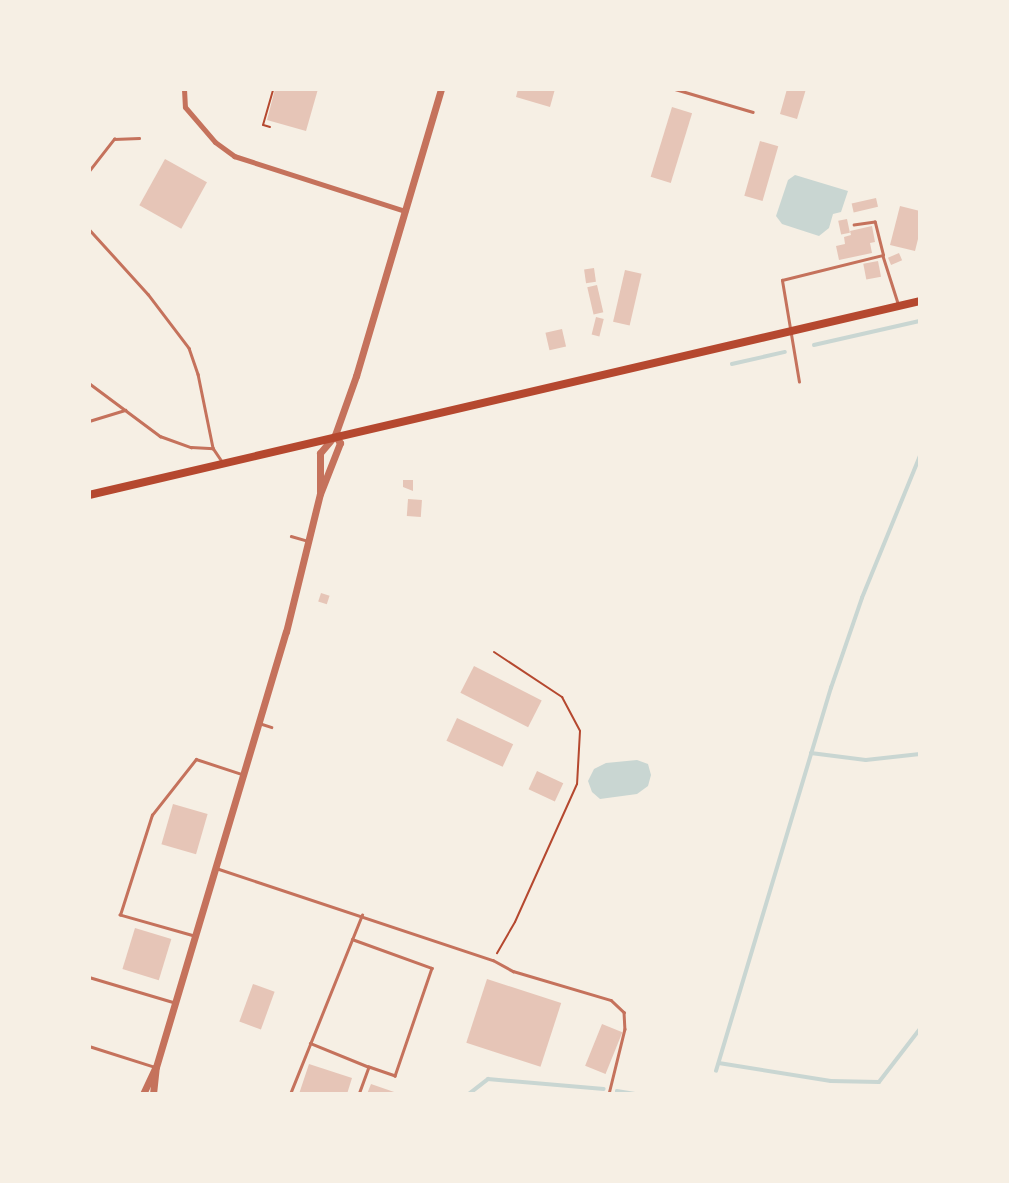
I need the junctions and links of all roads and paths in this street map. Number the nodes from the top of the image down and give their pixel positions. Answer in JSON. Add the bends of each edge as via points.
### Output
{"nodes":[{"id":1,"x":184,"y":89,"type":"edge"},
{"id":2,"x":273,"y":89,"type":"edge"},
{"id":3,"x":441,"y":89,"type":"edge"},
{"id":4,"x":675,"y":89,"type":"edge"},
{"id":5,"x":753,"y":112,"type":"dead end"},
{"id":6,"x":270,"y":127,"type":"dead end"},
{"id":7,"x":139,"y":138,"type":"dead end"},
{"id":8,"x":89,"y":171,"type":"edge"},
{"id":9,"x":405,"y":211,"type":"junction"},
{"id":10,"x":854,"y":225,"type":"dead end"},
{"id":11,"x":89,"y":229,"type":"edge"},
{"id":12,"x":883,"y":255,"type":"junction"},
{"id":13,"x":920,"y":301,"type":"edge"},
{"id":14,"x":899,"y":306,"type":"junction"},
{"id":15,"x":789,"y":331,"type":"junction"},
{"id":16,"x":799,"y":382,"type":"dead end"},
{"id":17,"x":89,"y":383,"type":"edge"},
{"id":18,"x":125,"y":410,"type":"junction"},
{"id":19,"x":89,"y":421,"type":"edge"},
{"id":20,"x":335,"y":435,"type":"junction"},
{"id":21,"x":213,"y":448,"type":"junction"},
{"id":22,"x":224,"y":463,"type":"junction"},
{"id":23,"x":320,"y":494,"type":"junction"},
{"id":24,"x":89,"y":495,"type":"edge"},
{"id":25,"x":291,"y":536,"type":"dead end"},
{"id":26,"x":308,"y":541,"type":"junction"},
{"id":27,"x":494,"y":652,"type":"dead end"},
{"id":28,"x":259,"y":723,"type":"junction"},
{"id":29,"x":271,"y":727,"type":"dead end"},
{"id":30,"x":244,"y":775,"type":"junction"},
{"id":31,"x":216,"y":868,"type":"junction"},
{"id":32,"x":362,"y":915,"type":"junction"},
{"id":33,"x":194,"y":936,"type":"junction"},
{"id":34,"x":352,"y":939,"type":"junction"},
{"id":35,"x":493,"y":960,"type":"junction"},
{"id":36,"x":89,"y":977,"type":"edge"},
{"id":37,"x":174,"y":1003,"type":"junction"},
{"id":38,"x":310,"y":1043,"type":"junction"},
{"id":39,"x":89,"y":1046,"type":"edge"},
{"id":40,"x":156,"y":1067,"type":"junction"},
{"id":41,"x":369,"y":1067,"type":"junction"},
{"id":42,"x":144,"y":1094,"type":"edge"},
{"id":43,"x":153,"y":1094,"type":"edge"},
{"id":44,"x":290,"y":1094,"type":"edge"},
{"id":45,"x":359,"y":1094,"type":"edge"},
{"id":46,"x":609,"y":1094,"type":"edge"}],
"edges":[{"from":1,"to":9,"type":"street","via":[[185,107],[215,142],[234,156]]},
{"from":2,"to":6,"type":"path","via":[[263,125]]},
{"from":3,"to":9,"type":"street"},
{"from":4,"to":5,"type":"lane"},
{"from":7,"to":8,"type":"lane","via":[[114,139]]},
{"from":9,"to":20,"type":"street"},
{"from":10,"to":12,"type":"lane","via":[[875,222]]},
{"from":11,"to":21,"type":"lane","via":[[189,348]]},
{"from":12,"to":14,"type":"lane"},
{"from":12,"to":15,"type":"lane","via":[[782,280]]},
{"from":13,"to":14,"type":"main road"},
{"from":14,"to":15,"type":"main road"},
{"from":15,"to":16,"type":"lane"},
{"from":15,"to":20,"type":"main road"},
{"from":17,"to":18,"type":"lane"},
{"from":18,"to":19,"type":"lane"},
{"from":18,"to":21,"type":"lane","via":[[160,436],[191,447]]},
{"from":20,"to":22,"type":"main road"},
{"from":20,"to":23,"type":"street","via":[[340,443]]},
{"from":20,"to":23,"type":"street","via":[[320,453]]},
{"from":21,"to":22,"type":"lane"},
{"from":22,"to":24,"type":"main road"},
{"from":23,"to":26,"type":"street"},
{"from":25,"to":26,"type":"lane"},
{"from":26,"to":28,"type":"street"},
{"from":27,"to":35,"type":"path","via":[[562,697],[580,731],[577,784]]},
{"from":28,"to":29,"type":"lane"},
{"from":28,"to":30,"type":"street"},
{"from":30,"to":31,"type":"street"},
{"from":30,"to":33,"type":"lane","via":[[196,759],[152,815],[120,915]]},
{"from":31,"to":32,"type":"lane"},
{"from":31,"to":33,"type":"street"},
{"from":32,"to":34,"type":"lane"},
{"from":32,"to":35,"type":"lane"},
{"from":33,"to":37,"type":"street"},
{"from":34,"to":38,"type":"lane"},
{"from":34,"to":41,"type":"lane","via":[[432,968],[396,1076]]},
{"from":35,"to":46,"type":"lane","via":[[513,971],[611,1000],[624,1012],[625,1029]]},
{"from":36,"to":37,"type":"lane"},
{"from":37,"to":40,"type":"street"},
{"from":38,"to":41,"type":"lane"},
{"from":38,"to":44,"type":"lane"},
{"from":39,"to":40,"type":"lane"},
{"from":40,"to":42,"type":"street"},
{"from":40,"to":43,"type":"street"},
{"from":41,"to":45,"type":"lane"}]}
